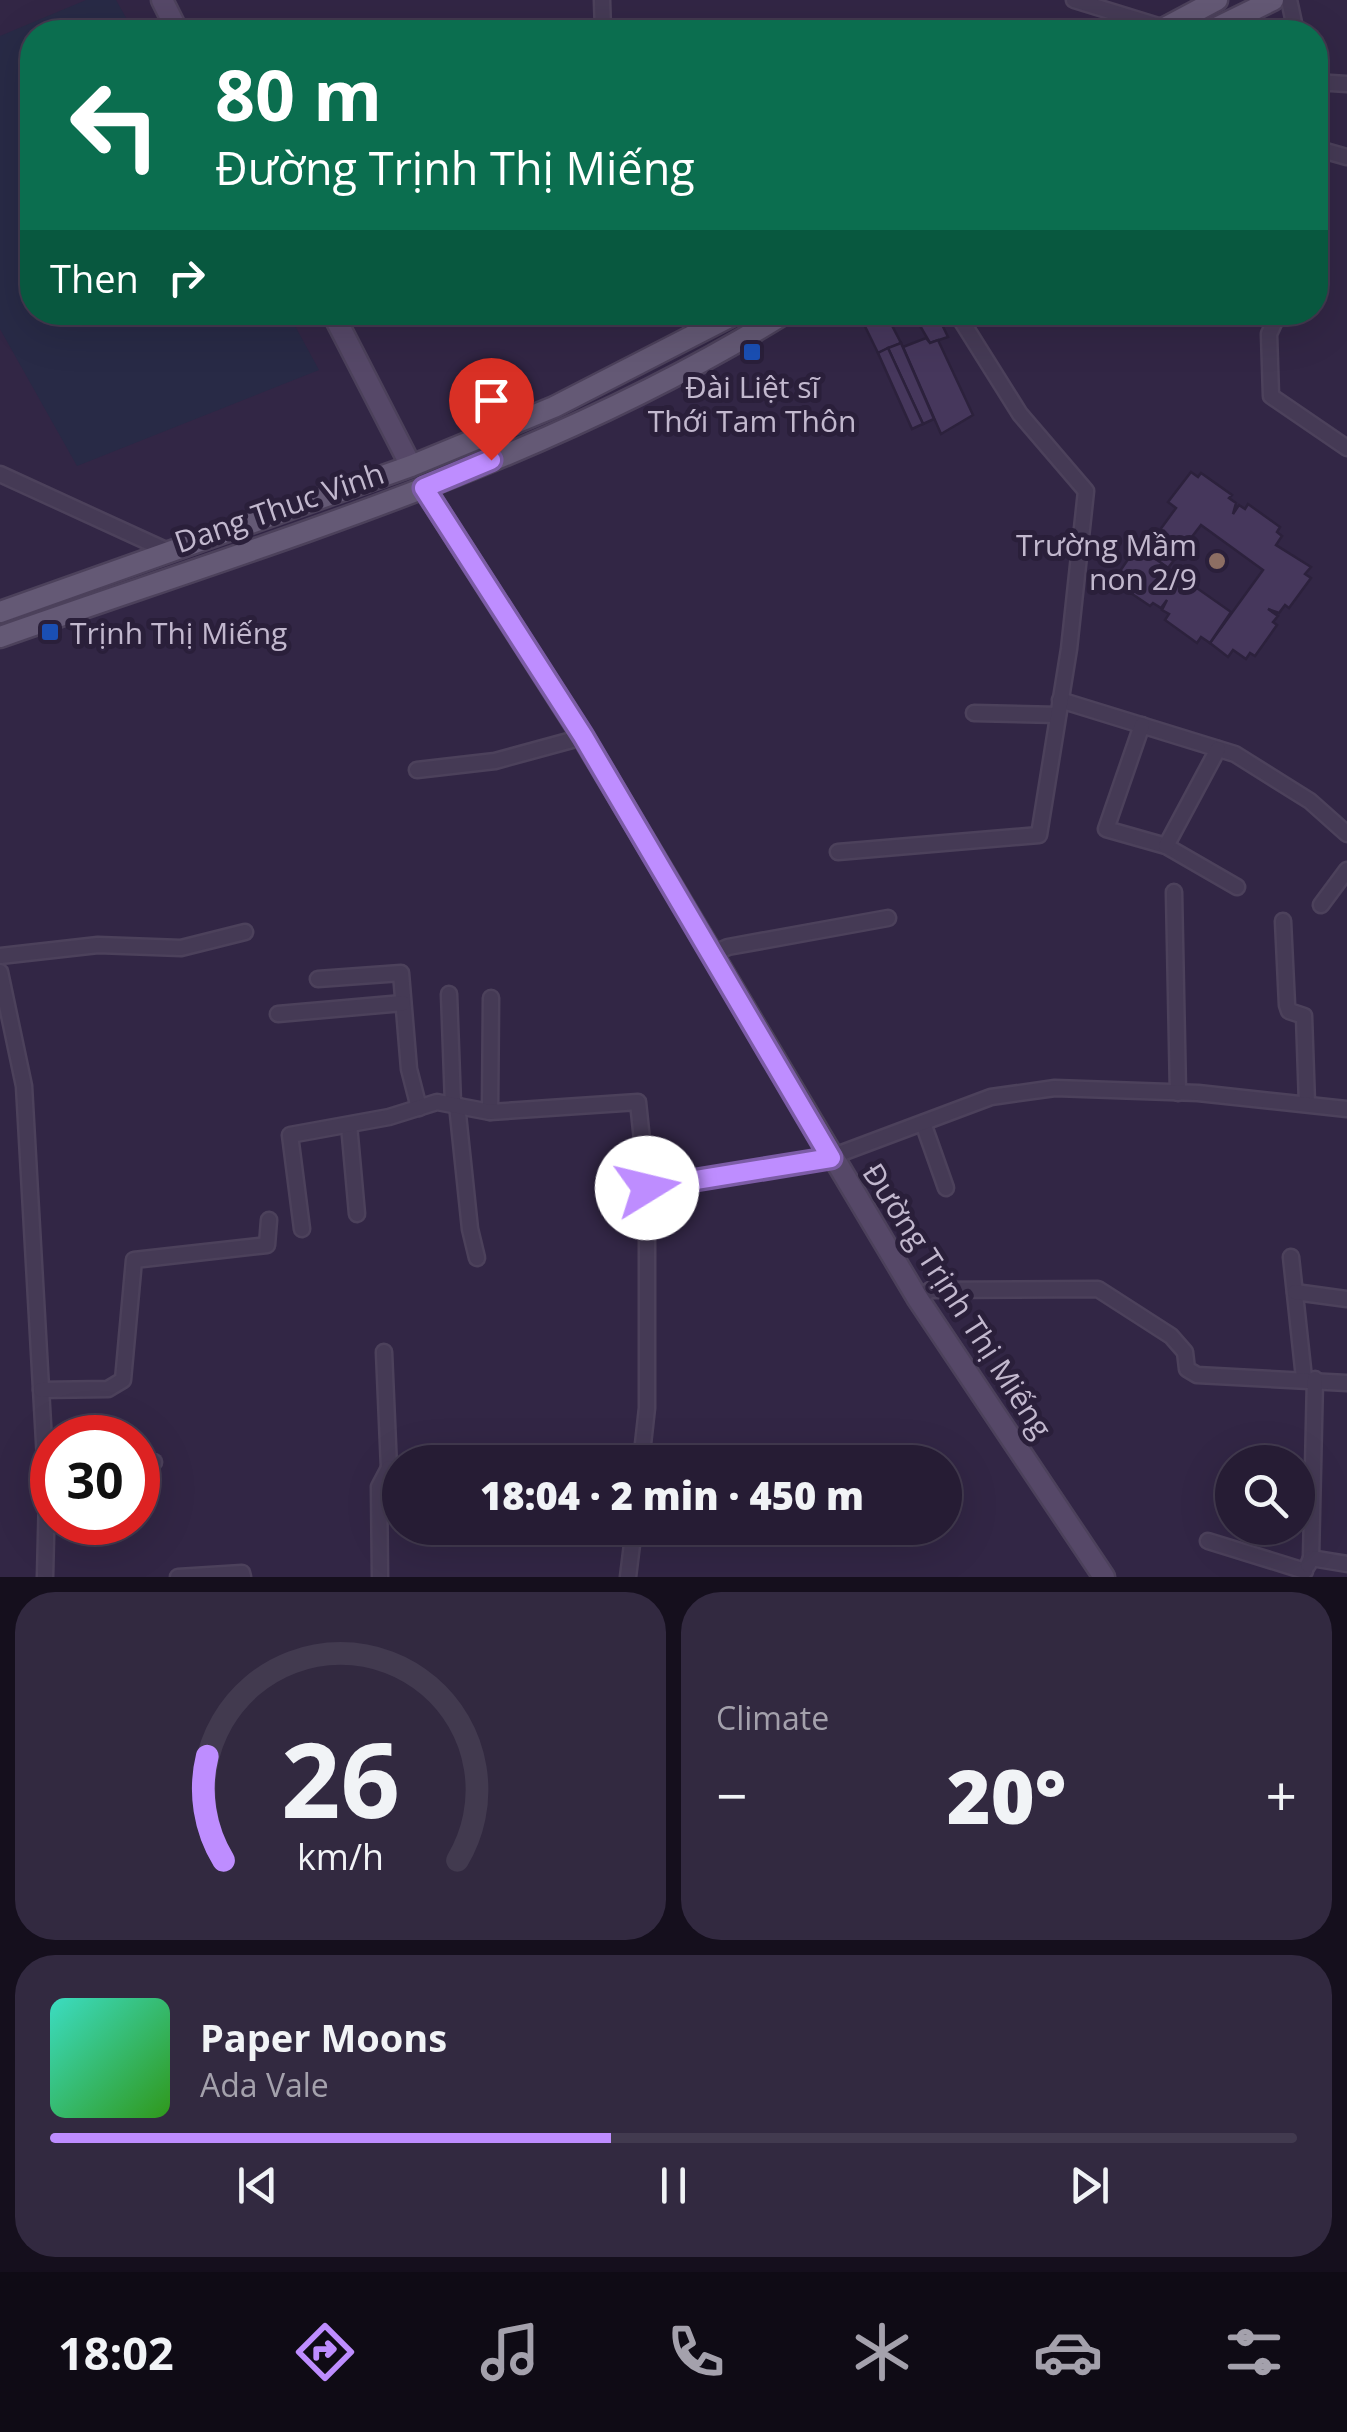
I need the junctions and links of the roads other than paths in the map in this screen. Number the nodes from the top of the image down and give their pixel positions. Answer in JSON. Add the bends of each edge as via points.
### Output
{"nodes":[{"id":1,"x":1074,"y":0,"type":"edge"},
{"id":2,"x":1217,"y":0,"type":"edge"},
{"id":3,"x":1274,"y":0,"type":"edge"},
{"id":4,"x":1132,"y":20,"type":"edge"},
{"id":5,"x":1180,"y":20,"type":"edge"},
{"id":6,"x":1233,"y":20,"type":"edge"},
{"id":7,"x":339,"y":325,"type":"edge"},
{"id":8,"x":691,"y":325,"type":"edge"},
{"id":9,"x":715,"y":325,"type":"edge"},
{"id":10,"x":763,"y":325,"type":"edge"},
{"id":11,"x":964,"y":325,"type":"edge"},
{"id":12,"x":1273,"y":325,"type":"edge"},
{"id":13,"x":696,"y":335,"type":"junction"},
{"id":14,"x":1347,"y":448,"type":"edge"},
{"id":15,"x":411,"y":466,"type":"junction"},
{"id":16,"x":0,"y":474,"type":"edge"},
{"id":17,"x":424,"y":488,"type":"junction"},
{"id":18,"x":170,"y":552,"type":"junction"},
{"id":19,"x":0,"y":612,"type":"edge"},
{"id":20,"x":0,"y":637,"type":"edge"},
{"id":21,"x":1059,"y":707,"type":"junction"},
{"id":22,"x":974,"y":713,"type":"dead end"},
{"id":23,"x":1142,"y":725,"type":"junction"},
{"id":24,"x":583,"y":736,"type":"junction"},
{"id":25,"x":1218,"y":749,"type":"junction"},
{"id":26,"x":417,"y":770,"type":"dead end"},
{"id":27,"x":1347,"y":834,"type":"edge"},
{"id":28,"x":1166,"y":846,"type":"junction"},
{"id":29,"x":838,"y":852,"type":"dead end"},
{"id":30,"x":1347,"y":870,"type":"edge"},
{"id":31,"x":1236,"y":887,"type":"dead end"},
{"id":32,"x":1174,"y":892,"type":"dead end"},
{"id":33,"x":1321,"y":905,"type":"dead end"},
{"id":34,"x":888,"y":918,"type":"dead end"},
{"id":35,"x":1283,"y":921,"type":"dead end"},
{"id":36,"x":245,"y":932,"type":"dead end"},
{"id":37,"x":710,"y":955,"type":"junction"},
{"id":38,"x":0,"y":956,"type":"edge"},
{"id":39,"x":0,"y":972,"type":"edge"},
{"id":40,"x":318,"y":979,"type":"dead end"},
{"id":41,"x":449,"y":994,"type":"dead end"},
{"id":42,"x":491,"y":998,"type":"dead end"},
{"id":43,"x":403,"y":1002,"type":"junction"},
{"id":44,"x":278,"y":1014,"type":"dead end"},
{"id":45,"x":1178,"y":1092,"type":"junction"},
{"id":46,"x":456,"y":1104,"type":"junction"},
{"id":47,"x":1307,"y":1104,"type":"junction"},
{"id":48,"x":419,"y":1108,"type":"junction"},
{"id":49,"x":1347,"y":1108,"type":"edge"},
{"id":50,"x":490,"y":1112,"type":"junction"},
{"id":51,"x":923,"y":1123,"type":"junction"},
{"id":52,"x":349,"y":1126,"type":"junction"},
{"id":53,"x":831,"y":1158,"type":"junction"},
{"id":54,"x":647,"y":1188,"type":"junction"},
{"id":55,"x":946,"y":1188,"type":"dead end"},
{"id":56,"x":357,"y":1214,"type":"dead end"},
{"id":57,"x":268,"y":1220,"type":"dead end"},
{"id":58,"x":302,"y":1229,"type":"dead end"},
{"id":59,"x":1290,"y":1257,"type":"dead end"},
{"id":60,"x":477,"y":1258,"type":"dead end"},
{"id":61,"x":1294,"y":1292,"type":"junction"},
{"id":62,"x":918,"y":1299,"type":"junction"},
{"id":63,"x":1347,"y":1300,"type":"edge"},
{"id":64,"x":384,"y":1352,"type":"dead end"},
{"id":65,"x":1310,"y":1379,"type":"junction"},
{"id":66,"x":1347,"y":1384,"type":"edge"},
{"id":67,"x":40,"y":1390,"type":"junction"},
{"id":68,"x":43,"y":1415,"type":"edge"},
{"id":69,"x":392,"y":1445,"type":"edge"},
{"id":70,"x":643,"y":1445,"type":"edge"},
{"id":71,"x":382,"y":1484,"type":"edge"},
{"id":72,"x":1208,"y":1541,"type":"dead end"},
{"id":73,"x":46,"y":1545,"type":"edge"},
{"id":74,"x":632,"y":1545,"type":"edge"},
{"id":75,"x":1347,"y":1564,"type":"edge"},
{"id":76,"x":1306,"y":1568,"type":"edge"},
{"id":77,"x":45,"y":1577,"type":"edge"},
{"id":78,"x":178,"y":1577,"type":"edge"},
{"id":79,"x":243,"y":1577,"type":"edge"},
{"id":80,"x":380,"y":1577,"type":"edge"},
{"id":81,"x":628,"y":1577,"type":"edge"},
{"id":82,"x":1104,"y":1577,"type":"edge"}],
"edges":[{"from":1,"to":4,"type":"street"},
{"from":2,"to":5,"type":"main road"},
{"from":3,"to":6,"type":"main road"},
{"from":7,"to":15,"type":"main road"},
{"from":8,"to":13,"type":"street"},
{"from":9,"to":13,"type":"main road","name":"Dang Thuc Vinh"},
{"from":10,"to":17,"type":"main road","name":"Dang Thuc Vinh","via":[[598,414]]},
{"from":11,"to":21,"type":"street","via":[[1020,414],[1086,491]]},
{"from":12,"to":14,"type":"street","via":[[1271,396]]},
{"from":13,"to":15,"type":"main road","name":"Dang Thuc Vinh","via":[[554,407]]},
{"from":15,"to":17,"type":"main road"},
{"from":15,"to":18,"type":"main road","name":"Dang Thuc Vinh"},
{"from":16,"to":18,"type":"street"},
{"from":17,"to":20,"type":"main road","name":"Dang Thuc Vinh"},
{"from":17,"to":24,"type":"main road","name":"Đường Trịnh Thị Miếng"},
{"from":18,"to":19,"type":"main road","name":"Dang Thuc Vinh"},
{"from":21,"to":22,"type":"street"},
{"from":21,"to":23,"type":"street"},
{"from":21,"to":29,"type":"street","via":[[1039,835]]},
{"from":23,"to":25,"type":"street"},
{"from":23,"to":28,"type":"street","via":[[1106,829]]},
{"from":24,"to":26,"type":"street","via":[[495,762]]},
{"from":24,"to":37,"type":"main road","name":"Đường Trịnh Thị Miếng"},
{"from":25,"to":27,"type":"street","via":[[1310,801]]},
{"from":25,"to":28,"type":"street"},
{"from":28,"to":31,"type":"street"},
{"from":30,"to":33,"type":"street"},
{"from":32,"to":45,"type":"street"},
{"from":34,"to":37,"type":"street","via":[[728,946]]},
{"from":35,"to":47,"type":"street","via":[[1288,1011],[1304,1016]]},
{"from":36,"to":38,"type":"street","via":[[181,948],[98,945]]},
{"from":37,"to":53,"type":"main road","name":"Đường Trịnh Thị Miếng"},
{"from":39,"to":67,"type":"street","via":[[24,1086]]},
{"from":40,"to":43,"type":"street","via":[[400,973]]},
{"from":41,"to":46,"type":"street"},
{"from":42,"to":50,"type":"street"},
{"from":43,"to":44,"type":"street"},
{"from":43,"to":48,"type":"street"},
{"from":45,"to":47,"type":"street"},
{"from":45,"to":51,"type":"street","via":[[1054,1088],[991,1097]]},
{"from":46,"to":48,"type":"street"},
{"from":46,"to":50,"type":"street"},
{"from":46,"to":60,"type":"street"},
{"from":47,"to":49,"type":"street"},
{"from":48,"to":52,"type":"street"},
{"from":50,"to":54,"type":"street","via":[[638,1102]]},
{"from":51,"to":53,"type":"street"},
{"from":51,"to":55,"type":"street"},
{"from":52,"to":56,"type":"street"},
{"from":52,"to":58,"type":"street","via":[[290,1135]]},
{"from":53,"to":54,"type":"street"},
{"from":53,"to":62,"type":"main road","name":"Đường Trịnh Thị Miếng"},
{"from":54,"to":70,"type":"street"},
{"from":57,"to":67,"type":"street","via":[[267,1245],[134,1260],[124,1380],[108,1389]]},
{"from":59,"to":61,"type":"street"},
{"from":61,"to":63,"type":"street"},
{"from":61,"to":65,"type":"street"},
{"from":62,"to":65,"type":"street","via":[[930,1290],[1098,1289],[1171,1336],[1196,1374]]},
{"from":62,"to":82,"type":"main road","name":"Đường Trịnh Thị Miếng"},
{"from":64,"to":69,"type":"street"},
{"from":65,"to":66,"type":"street"},
{"from":65,"to":76,"type":"street"},
{"from":67,"to":68,"type":"street"},
{"from":71,"to":80,"type":"street"},
{"from":72,"to":76,"type":"street"},
{"from":73,"to":77,"type":"street"},
{"from":74,"to":81,"type":"street"},
{"from":75,"to":76,"type":"street"},
{"from":78,"to":79,"type":"street"}]}
